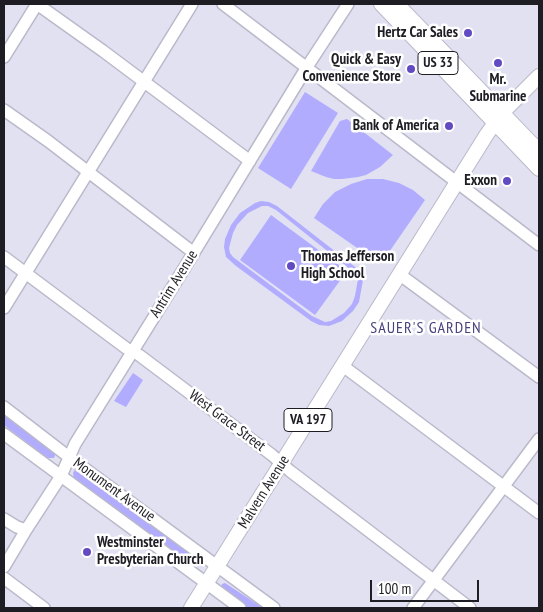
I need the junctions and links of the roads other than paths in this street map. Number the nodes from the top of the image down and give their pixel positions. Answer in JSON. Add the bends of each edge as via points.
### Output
{"nodes":[{"id":1,"x":37,"y":4,"type":"edge"},
{"id":2,"x":192,"y":4,"type":"edge"},
{"id":3,"x":223,"y":4,"type":"edge"},
{"id":4,"x":348,"y":4,"type":"edge"},
{"id":5,"x":381,"y":4,"type":"edge"},
{"id":6,"x":397,"y":4,"type":"edge"},
{"id":7,"x":4,"y":57,"type":"edge"},
{"id":8,"x":307,"y":67,"type":"junction"},
{"id":9,"x":539,"y":76,"type":"edge"},
{"id":10,"x":144,"y":82,"type":"junction"},
{"id":11,"x":4,"y":110,"type":"edge"},
{"id":12,"x":499,"y":117,"type":"junction"},
{"id":13,"x":539,"y":151,"type":"edge"},
{"id":14,"x":250,"y":161,"type":"junction"},
{"id":15,"x":539,"y":168,"type":"edge"},
{"id":16,"x":89,"y":172,"type":"junction"},
{"id":17,"x":457,"y":182,"type":"junction"},
{"id":18,"x":539,"y":245,"type":"edge"},
{"id":19,"x":194,"y":253,"type":"junction"},
{"id":20,"x":4,"y":257,"type":"edge"},
{"id":21,"x":26,"y":273,"type":"junction"},
{"id":22,"x":399,"y":274,"type":"junction"},
{"id":23,"x":4,"y":306,"type":"edge"},
{"id":24,"x":132,"y":352,"type":"junction"},
{"id":25,"x":343,"y":366,"type":"junction"},
{"id":26,"x":539,"y":377,"type":"edge"},
{"id":27,"x":4,"y":407,"type":"edge"},
{"id":28,"x":4,"y":434,"type":"edge"},
{"id":29,"x":539,"y":439,"type":"edge"},
{"id":30,"x":69,"y":457,"type":"junction"},
{"id":31,"x":282,"y":464,"type":"junction"},
{"id":32,"x":61,"y":476,"type":"junction"},
{"id":33,"x":504,"y":487,"type":"junction"},
{"id":34,"x":539,"y":513,"type":"edge"},
{"id":35,"x":4,"y":519,"type":"edge"},
{"id":36,"x":26,"y":530,"type":"junction"},
{"id":37,"x":217,"y":566,"type":"junction"},
{"id":38,"x":4,"y":567,"type":"edge"},
{"id":39,"x":4,"y":578,"type":"edge"},
{"id":40,"x":433,"y":581,"type":"junction"},
{"id":41,"x":207,"y":583,"type":"junction"},
{"id":42,"x":44,"y":608,"type":"edge"},
{"id":43,"x":191,"y":608,"type":"edge"},
{"id":44,"x":240,"y":608,"type":"edge"},
{"id":45,"x":274,"y":608,"type":"edge"},
{"id":46,"x":413,"y":608,"type":"edge"},
{"id":47,"x":470,"y":608,"type":"edge"}],
"edges":[{"from":1,"to":7,"type":"street"},
{"from":1,"to":10,"type":"street"},
{"from":2,"to":10,"type":"street"},
{"from":3,"to":8,"type":"street"},
{"from":4,"to":8,"type":"street","name":"Antrim Avenue"},
{"from":5,"to":12,"type":"main road","number":"US 33"},
{"from":6,"to":12,"type":"main road","number":"US 33"},
{"from":8,"to":14,"type":"street","name":"Antrim Avenue"},
{"from":8,"to":17,"type":"street"},
{"from":9,"to":12,"type":"main road","number":"VA 197"},
{"from":10,"to":14,"type":"street"},
{"from":10,"to":16,"type":"street"},
{"from":11,"to":16,"type":"street"},
{"from":12,"to":13,"type":"main road","number":"US 33"},
{"from":12,"to":15,"type":"main road","number":"US 33"},
{"from":12,"to":17,"type":"main road","name":"Malvern Avenue","number":"VA 197"},
{"from":14,"to":19,"type":"street","name":"Antrim Avenue"},
{"from":16,"to":19,"type":"street"},
{"from":16,"to":21,"type":"street"},
{"from":17,"to":18,"type":"street"},
{"from":17,"to":22,"type":"main road","name":"Malvern Avenue","number":"VA 197"},
{"from":19,"to":24,"type":"street","name":"Antrim Avenue"},
{"from":20,"to":21,"type":"street","name":"West Grace Street"},
{"from":21,"to":23,"type":"street"},
{"from":21,"to":24,"type":"street","name":"West Grace Street"},
{"from":22,"to":25,"type":"main road","name":"Malvern Avenue","number":"VA 197"},
{"from":22,"to":26,"type":"street"},
{"from":24,"to":30,"type":"street","name":"Antrim Avenue"},
{"from":24,"to":31,"type":"street","name":"West Grace Street"},
{"from":25,"to":31,"type":"main road","name":"Malvern Avenue","number":"VA 197"},
{"from":25,"to":33,"type":"street"},
{"from":27,"to":30,"type":"street","name":"Monument Avenue"},
{"from":28,"to":32,"type":"street","name":"Monument Avenue"},
{"from":29,"to":33,"type":"street"},
{"from":30,"to":32,"type":"street","name":"Antrim Avenue"},
{"from":30,"to":37,"type":"street","name":"Monument Avenue"},
{"from":31,"to":37,"type":"main road","name":"Malvern Avenue","number":"VA 197"},
{"from":31,"to":40,"type":"street","name":"West Grace Street"},
{"from":32,"to":36,"type":"street","name":"Antrim Avenue"},
{"from":32,"to":41,"type":"street","name":"Monument Avenue"},
{"from":33,"to":34,"type":"street"},
{"from":33,"to":40,"type":"street"},
{"from":35,"to":36,"type":"street"},
{"from":36,"to":38,"type":"street","name":"Antrim Avenue"},
{"from":37,"to":41,"type":"main road","name":"Malvern Avenue","number":"VA 197"},
{"from":37,"to":45,"type":"street","name":"Monument Avenue"},
{"from":39,"to":42,"type":"street"},
{"from":40,"to":46,"type":"street"},
{"from":40,"to":47,"type":"street","name":"West Grace Street"},
{"from":41,"to":43,"type":"main road","name":"Malvern Avenue","number":"VA 197"},
{"from":41,"to":44,"type":"street","name":"Monument Avenue"}]}
